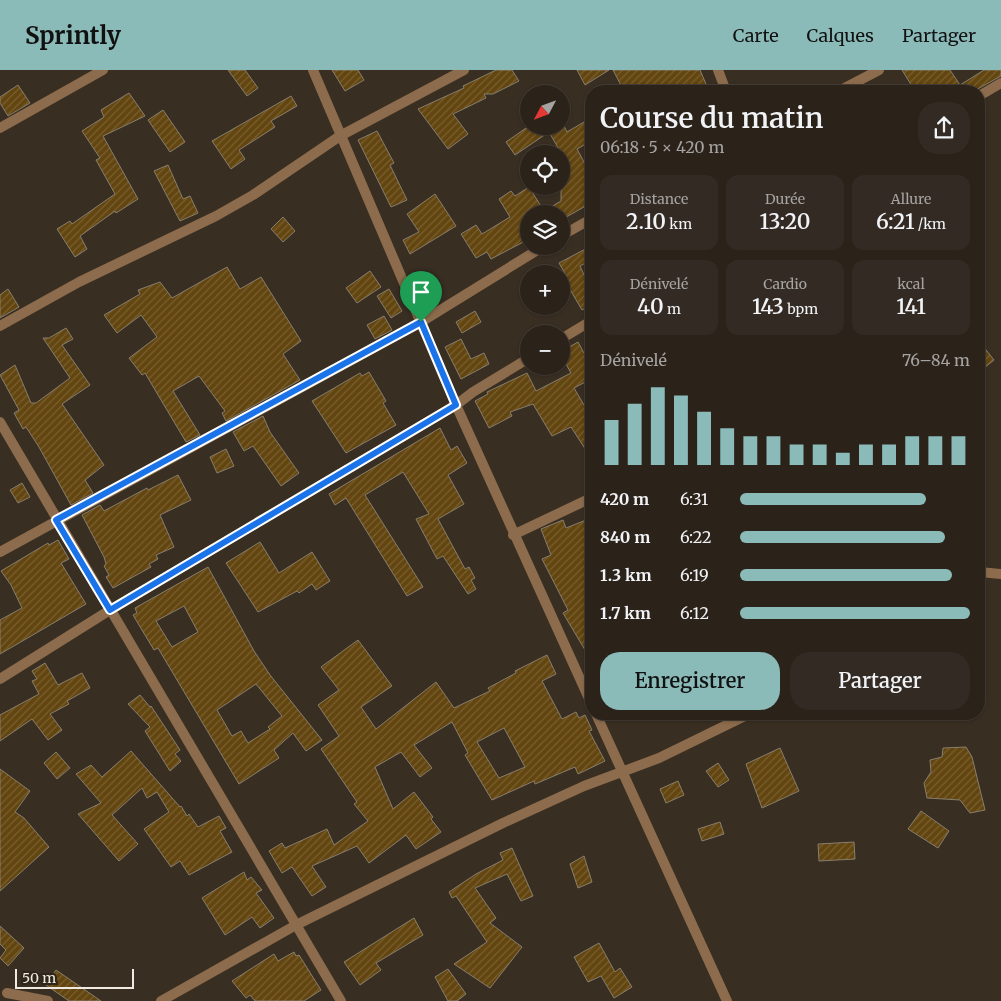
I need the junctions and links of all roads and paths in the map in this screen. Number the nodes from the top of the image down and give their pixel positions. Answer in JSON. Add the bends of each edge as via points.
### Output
{"nodes":[{"id":1,"x":102,"y":70,"type":"edge"},
{"id":2,"x":312,"y":70,"type":"edge"},
{"id":3,"x":464,"y":70,"type":"edge"},
{"id":4,"x":718,"y":70,"type":"edge"},
{"id":5,"x":879,"y":70,"type":"edge"},
{"id":6,"x":1001,"y":83,"type":"edge"},
{"id":7,"x":724,"y":85,"type":"edge"},
{"id":8,"x":850,"y":85,"type":"edge"},
{"id":9,"x":985,"y":92,"type":"edge"},
{"id":10,"x":0,"y":128,"type":"edge"},
{"id":11,"x":340,"y":136,"type":"junction"},
{"id":12,"x":585,"y":222,"type":"edge"},
{"id":13,"x":570,"y":231,"type":"edge"},
{"id":14,"x":529,"y":255,"type":"edge"},
{"id":15,"x":421,"y":322,"type":"junction"},
{"id":16,"x":585,"y":325,"type":"edge"},
{"id":17,"x":0,"y":326,"type":"edge"},
{"id":18,"x":570,"y":334,"type":"edge"},
{"id":19,"x":520,"y":363,"type":"edge"},
{"id":20,"x":456,"y":405,"type":"junction"},
{"id":21,"x":0,"y":422,"type":"edge"},
{"id":22,"x":585,"y":501,"type":"edge"},
{"id":23,"x":56,"y":520,"type":"junction"},
{"id":24,"x":514,"y":535,"type":"junction"},
{"id":25,"x":0,"y":552,"type":"edge"},
{"id":26,"x":985,"y":573,"type":"edge"},
{"id":27,"x":1001,"y":574,"type":"edge"},
{"id":28,"x":110,"y":610,"type":"junction"},
{"id":29,"x":0,"y":679,"type":"edge"},
{"id":30,"x":585,"y":690,"type":"edge"},
{"id":31,"x":599,"y":720,"type":"edge"},
{"id":32,"x":737,"y":720,"type":"edge"},
{"id":33,"x":623,"y":772,"type":"junction"},
{"id":34,"x":296,"y":925,"type":"junction"},
{"id":35,"x":7,"y":993,"type":"dead end"},
{"id":36,"x":48,"y":1001,"type":"edge"},
{"id":37,"x":161,"y":1001,"type":"edge"},
{"id":38,"x":340,"y":1001,"type":"edge"},
{"id":39,"x":727,"y":1001,"type":"edge"}],
"edges":[{"from":1,"to":10,"type":"street"},
{"from":2,"to":11,"type":"street"},
{"from":3,"to":11,"type":"street"},
{"from":4,"to":7,"type":"street"},
{"from":5,"to":8,"type":"street"},
{"from":6,"to":9,"type":"street"},
{"from":11,"to":15,"type":"street"},
{"from":11,"to":17,"type":"street","via":[[216,216],[80,282]]},
{"from":12,"to":13,"type":"street"},
{"from":14,"to":15,"type":"street"},
{"from":15,"to":20,"type":"street"},
{"from":15,"to":23,"type":"street"},
{"from":16,"to":18,"type":"street"},
{"from":19,"to":20,"type":"street"},
{"from":20,"to":24,"type":"street"},
{"from":20,"to":28,"type":"street"},
{"from":21,"to":23,"type":"street"},
{"from":22,"to":24,"type":"street"},
{"from":23,"to":25,"type":"street"},
{"from":23,"to":28,"type":"street"},
{"from":24,"to":30,"type":"street"},
{"from":26,"to":27,"type":"street"},
{"from":28,"to":29,"type":"street"},
{"from":28,"to":34,"type":"street"},
{"from":31,"to":33,"type":"street"},
{"from":32,"to":33,"type":"street"},
{"from":33,"to":34,"type":"street","via":[[503,823]]},
{"from":33,"to":39,"type":"street"},
{"from":34,"to":37,"type":"street"},
{"from":34,"to":38,"type":"street"},
{"from":35,"to":36,"type":"street"}]}
